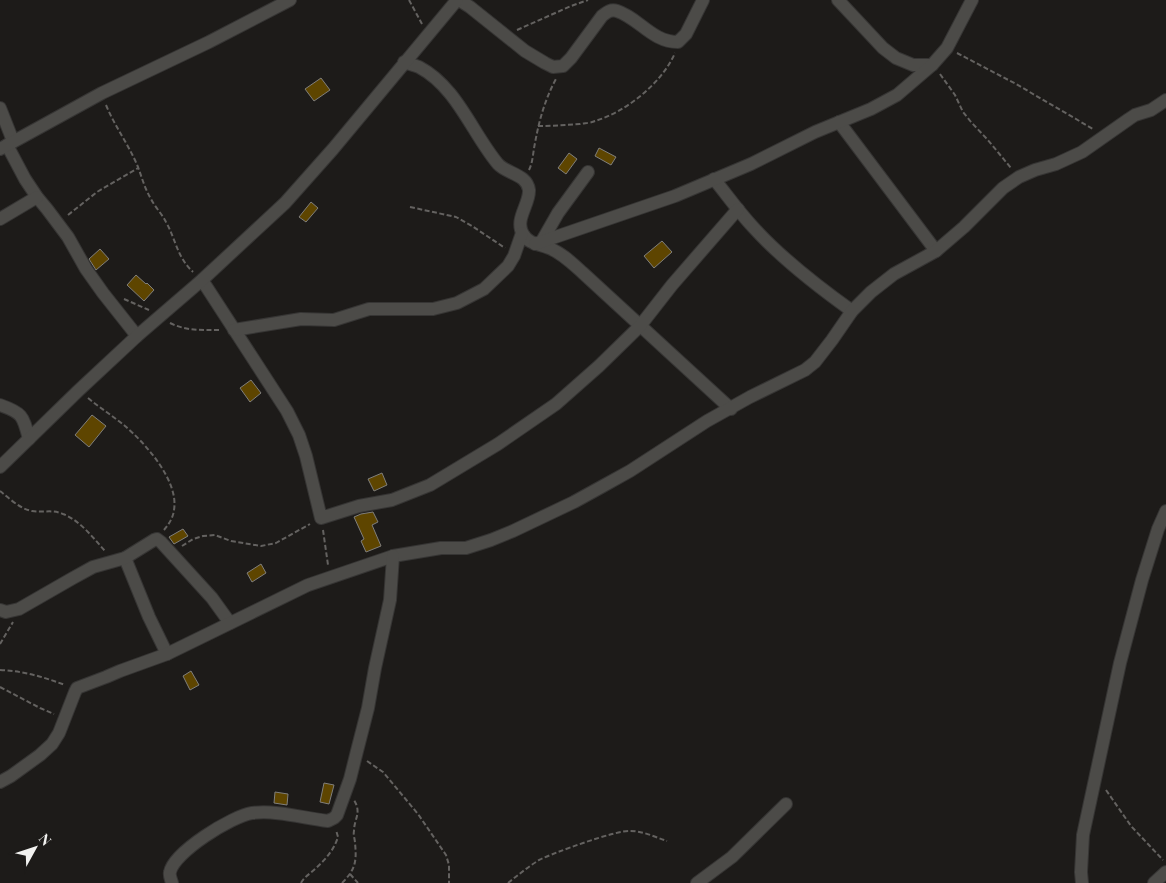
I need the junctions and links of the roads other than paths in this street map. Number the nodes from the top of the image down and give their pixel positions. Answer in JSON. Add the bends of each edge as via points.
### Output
{"nodes":[{"id":1,"x":290,"y":0,"type":"edge"},
{"id":2,"x":458,"y":0,"type":"edge"},
{"id":3,"x":703,"y":0,"type":"edge"},
{"id":4,"x":838,"y":0,"type":"edge"},
{"id":5,"x":972,"y":0,"type":"edge"},
{"id":6,"x":404,"y":62,"type":"junction"},
{"id":7,"x":932,"y":64,"type":"junction"},
{"id":8,"x":1166,"y":100,"type":"edge"},
{"id":9,"x":0,"y":108,"type":"edge"},
{"id":10,"x":839,"y":122,"type":"junction"},
{"id":11,"x":7,"y":145,"type":"edge"},
{"id":12,"x":588,"y":172,"type":"dead end"},
{"id":13,"x":714,"y":179,"type":"junction"},
{"id":14,"x":37,"y":197,"type":"junction"},
{"id":15,"x":738,"y":209,"type":"junction"},
{"id":16,"x":0,"y":219,"type":"edge"},
{"id":17,"x":522,"y":234,"type":"junction"},
{"id":18,"x":539,"y":242,"type":"junction"},
{"id":19,"x":936,"y":251,"type":"junction"},
{"id":20,"x":202,"y":280,"type":"junction"},
{"id":21,"x":852,"y":311,"type":"junction"},
{"id":22,"x":640,"y":326,"type":"junction"},
{"id":23,"x":234,"y":330,"type":"junction"},
{"id":24,"x":137,"y":336,"type":"junction"},
{"id":25,"x":0,"y":405,"type":"edge"},
{"id":26,"x":731,"y":408,"type":"junction"},
{"id":27,"x":29,"y":439,"type":"junction"},
{"id":28,"x":0,"y":467,"type":"edge"},
{"id":29,"x":1166,"y":511,"type":"edge"},
{"id":30,"x":392,"y":556,"type":"junction"},
{"id":31,"x":125,"y":558,"type":"junction"},
{"id":32,"x":0,"y":610,"type":"edge"},
{"id":33,"x":230,"y":623,"type":"junction"},
{"id":34,"x":167,"y":654,"type":"junction"},
{"id":35,"x":0,"y":782,"type":"edge"},
{"id":36,"x":786,"y":804,"type":"dead end"},
{"id":37,"x":1166,"y":872,"type":"edge"},
{"id":38,"x":172,"y":883,"type":"edge"},
{"id":39,"x":697,"y":883,"type":"edge"},
{"id":40,"x":1082,"y":883,"type":"edge"},
{"id":41,"x":1154,"y":883,"type":"edge"}],
"edges":[{"from":1,"to":11,"type":"street","via":[[102,93]]},
{"from":2,"to":3,"type":"street","via":[[525,51],[553,67],[563,66],[571,58],[607,11],[615,10],[654,35],[678,42],[686,34]]},
{"from":2,"to":6,"type":"street"},
{"from":4,"to":7,"type":"street","via":[[896,58],[913,65]]},
{"from":5,"to":7,"type":"street","via":[[946,48]]},
{"from":6,"to":17,"type":"street","via":[[427,72],[440,84],[467,116],[501,168],[526,181],[529,190],[522,213]]},
{"from":6,"to":20,"type":"street","via":[[285,203]]},
{"from":7,"to":10,"type":"street","via":[[897,95]]},
{"from":8,"to":19,"type":"street","via":[[1135,115],[1082,152],[1019,177]]},
{"from":9,"to":11,"type":"street"},
{"from":10,"to":13,"type":"street"},
{"from":10,"to":19,"type":"street"},
{"from":11,"to":14,"type":"street"},
{"from":12,"to":18,"type":"street"},
{"from":13,"to":15,"type":"street"},
{"from":13,"to":18,"type":"street","via":[[675,196]]},
{"from":14,"to":16,"type":"street"},
{"from":14,"to":24,"type":"street","via":[[58,223],[95,282]]},
{"from":15,"to":21,"type":"street","via":[[785,258]]},
{"from":15,"to":22,"type":"street"},
{"from":17,"to":18,"type":"street","via":[[528,241]]},
{"from":17,"to":23,"type":"street","via":[[508,266],[484,289],[457,304],[433,309],[369,309],[334,320],[301,319]]},
{"from":18,"to":22,"type":"street","via":[[583,273]]},
{"from":19,"to":21,"type":"street","via":[[894,274]]},
{"from":20,"to":23,"type":"street"},
{"from":20,"to":24,"type":"street"},
{"from":21,"to":26,"type":"street","via":[[815,362]]},
{"from":22,"to":23,"type":"street","via":[[556,404],[454,472],[392,500],[358,506],[321,518],[299,435]]},
{"from":22,"to":26,"type":"street"},
{"from":24,"to":27,"type":"street"},
{"from":25,"to":27,"type":"street","via":[[23,418]]},
{"from":26,"to":30,"type":"street","via":[[630,471],[513,531],[466,548],[441,548]]},
{"from":27,"to":28,"type":"street"},
{"from":29,"to":40,"type":"street","via":[[1152,546],[1120,663],[1083,835]]},
{"from":30,"to":33,"type":"street","via":[[308,585]]},
{"from":30,"to":38,"type":"street","via":[[390,600],[368,708],[353,771],[337,815],[328,821],[266,812],[232,820],[208,834],[175,861],[170,870]]},
{"from":31,"to":32,"type":"street","via":[[93,567],[19,609]]},
{"from":31,"to":33,"type":"street","via":[[154,540],[160,540]]},
{"from":31,"to":34,"type":"street","via":[[148,617]]},
{"from":33,"to":34,"type":"street"},
{"from":34,"to":35,"type":"street","via":[[77,688],[52,744]]},
{"from":36,"to":39,"type":"street","via":[[732,857]]},
{"from":37,"to":41,"type":"street"}]}
